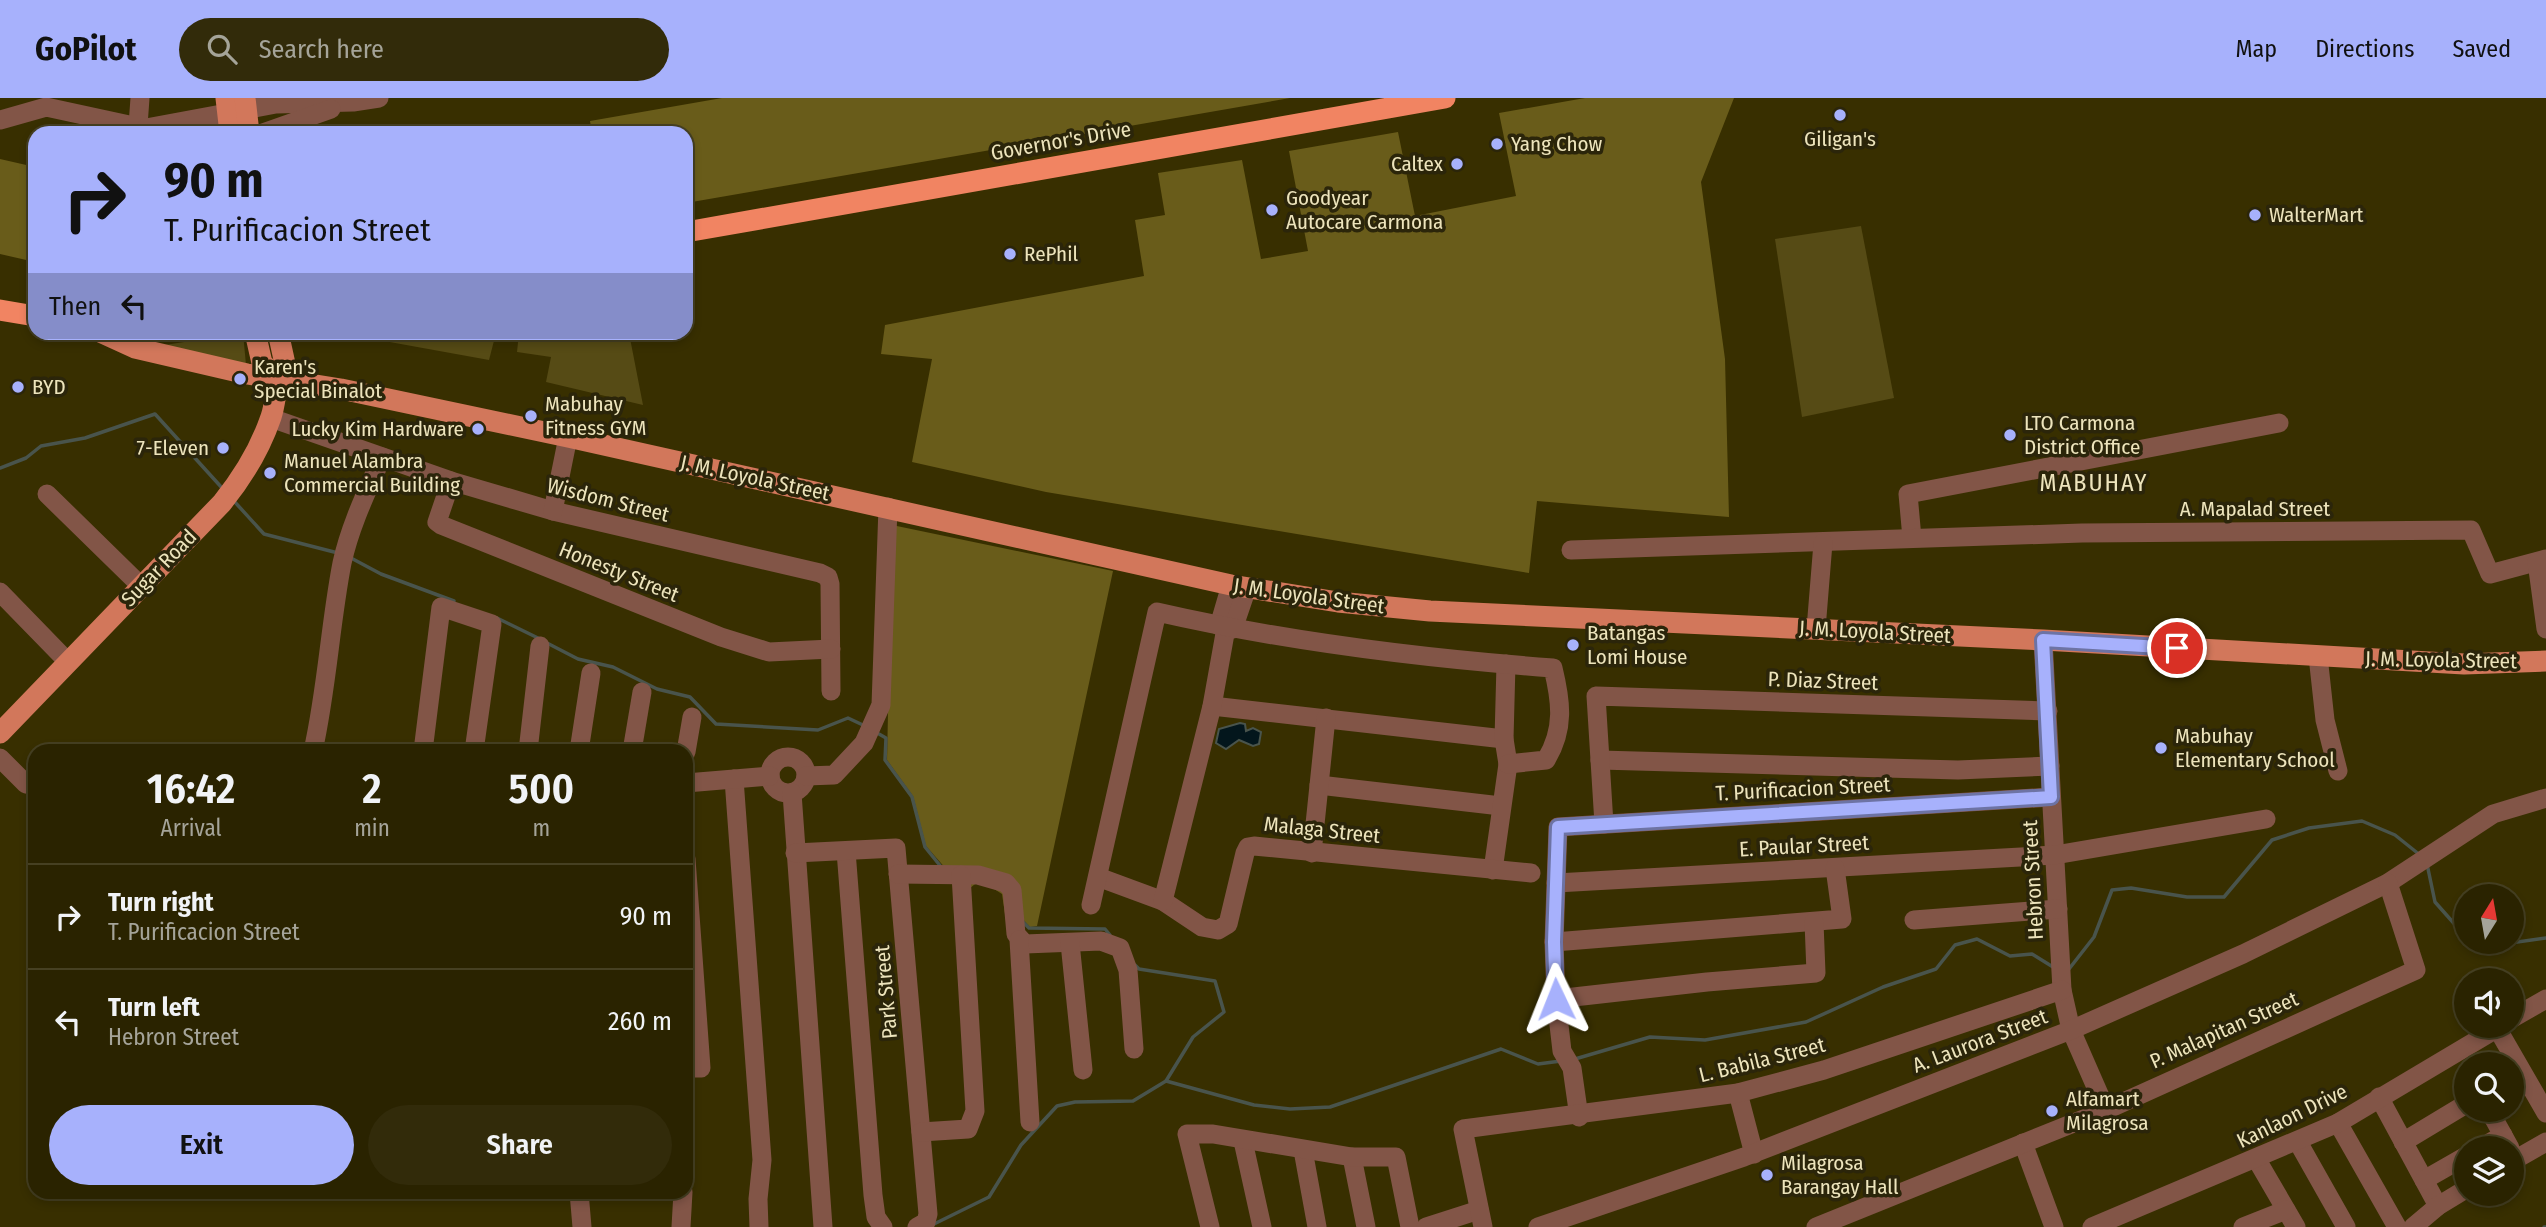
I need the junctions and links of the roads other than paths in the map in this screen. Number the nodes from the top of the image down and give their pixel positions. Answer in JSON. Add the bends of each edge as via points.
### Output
{"nodes":[{"id":1,"x":140,"y":98,"type":"edge"},
{"id":2,"x":379,"y":98,"type":"edge"},
{"id":3,"x":1445,"y":98,"type":"edge"},
{"id":4,"x":332,"y":103,"type":"edge"},
{"id":5,"x":235,"y":111,"type":"edge"},
{"id":6,"x":0,"y":120,"type":"edge"},
{"id":7,"x":134,"y":126,"type":"edge"},
{"id":8,"x":147,"y":126,"type":"edge"},
{"id":9,"x":162,"y":126,"type":"edge"},
{"id":10,"x":245,"y":126,"type":"edge"},
{"id":11,"x":279,"y":126,"type":"edge"},
{"id":12,"x":693,"y":231,"type":"edge"},
{"id":13,"x":0,"y":310,"type":"edge"},
{"id":14,"x":28,"y":315,"type":"edge"},
{"id":15,"x":118,"y":340,"type":"edge"},
{"id":16,"x":257,"y":340,"type":"edge"},
{"id":17,"x":280,"y":340,"type":"edge"},
{"id":18,"x":277,"y":378,"type":"junction"},
{"id":19,"x":271,"y":418,"type":"junction"},
{"id":20,"x":2279,"y":423,"type":"dead end"},
{"id":21,"x":568,"y":437,"type":"junction"},
{"id":22,"x":382,"y":457,"type":"junction"},
{"id":23,"x":451,"y":481,"type":"junction"},
{"id":24,"x":47,"y":494,"type":"dead end"},
{"id":25,"x":888,"y":507,"type":"junction"},
{"id":26,"x":554,"y":510,"type":"junction"},
{"id":27,"x":1912,"y":538,"type":"junction"},
{"id":28,"x":1824,"y":543,"type":"junction"},
{"id":29,"x":1571,"y":550,"type":"dead end"},
{"id":30,"x":2541,"y":561,"type":"edge"},
{"id":31,"x":141,"y":586,"type":"junction"},
{"id":32,"x":0,"y":592,"type":"edge"},
{"id":33,"x":1236,"y":596,"type":"junction"},
{"id":34,"x":1226,"y":628,"type":"junction"},
{"id":35,"x":1816,"y":629,"type":"junction"},
{"id":36,"x":2546,"y":629,"type":"edge"},
{"id":37,"x":2043,"y":640,"type":"junction"},
{"id":38,"x":540,"y":646,"type":"dead end"},
{"id":39,"x":831,"y":649,"type":"junction"},
{"id":40,"x":2318,"y":656,"type":"junction"},
{"id":41,"x":2546,"y":661,"type":"edge"},
{"id":42,"x":68,"y":662,"type":"junction"},
{"id":43,"x":1506,"y":664,"type":"junction"},
{"id":44,"x":591,"y":673,"type":"dead end"},
{"id":45,"x":831,"y":691,"type":"dead end"},
{"id":46,"x":642,"y":692,"type":"dead end"},
{"id":47,"x":1212,"y":706,"type":"junction"},
{"id":48,"x":2048,"y":711,"type":"junction"},
{"id":49,"x":692,"y":717,"type":"dead end"},
{"id":50,"x":1326,"y":718,"type":"junction"},
{"id":51,"x":0,"y":733,"type":"edge"},
{"id":52,"x":1503,"y":739,"type":"junction"},
{"id":53,"x":314,"y":744,"type":"edge"},
{"id":54,"x":424,"y":744,"type":"edge"},
{"id":55,"x":475,"y":744,"type":"edge"},
{"id":56,"x":529,"y":744,"type":"edge"},
{"id":57,"x":580,"y":744,"type":"edge"},
{"id":58,"x":633,"y":744,"type":"edge"},
{"id":59,"x":687,"y":744,"type":"edge"},
{"id":60,"x":0,"y":758,"type":"edge"},
{"id":61,"x":1600,"y":760,"type":"junction"},
{"id":62,"x":1508,"y":764,"type":"junction"},
{"id":63,"x":2050,"y":766,"type":"junction"},
{"id":64,"x":2338,"y":771,"type":"dead end"},
{"id":65,"x":770,"y":776,"type":"junction"},
{"id":66,"x":806,"y":776,"type":"junction"},
{"id":67,"x":734,"y":779,"type":"junction"},
{"id":68,"x":693,"y":782,"type":"edge"},
{"id":69,"x":28,"y":784,"type":"edge"},
{"id":70,"x":1319,"y":785,"type":"junction"},
{"id":71,"x":792,"y":793,"type":"junction"},
{"id":72,"x":2051,"y":797,"type":"junction"},
{"id":73,"x":2546,"y":798,"type":"edge"},
{"id":74,"x":1501,"y":806,"type":"junction"},
{"id":75,"x":2266,"y":819,"type":"dead end"},
{"id":76,"x":1604,"y":824,"type":"junction"},
{"id":77,"x":846,"y":851,"type":"junction"},
{"id":78,"x":796,"y":853,"type":"junction"},
{"id":79,"x":1312,"y":853,"type":"junction"},
{"id":80,"x":2055,"y":855,"type":"junction"},
{"id":81,"x":1835,"y":868,"type":"junction"},
{"id":82,"x":1493,"y":870,"type":"junction"},
{"id":83,"x":1531,"y":873,"type":"dead end"},
{"id":84,"x":898,"y":874,"type":"junction"},
{"id":85,"x":961,"y":875,"type":"junction"},
{"id":86,"x":1098,"y":877,"type":"junction"},
{"id":87,"x":1556,"y":883,"type":"junction"},
{"id":88,"x":2388,"y":883,"type":"junction"},
{"id":89,"x":1163,"y":901,"type":"junction"},
{"id":90,"x":1091,"y":905,"type":"dead end"},
{"id":91,"x":2058,"y":909,"type":"junction"},
{"id":92,"x":1914,"y":919,"type":"dead end"},
{"id":93,"x":1814,"y":922,"type":"junction"},
{"id":94,"x":1019,"y":940,"type":"junction"},
{"id":95,"x":1554,"y":942,"type":"junction"},
{"id":96,"x":1070,"y":943,"type":"junction"},
{"id":97,"x":2061,"y":976,"type":"junction"},
{"id":98,"x":1556,"y":999,"type":"junction"},
{"id":99,"x":2543,"y":1006,"type":"edge"},
{"id":100,"x":2524,"y":1015,"type":"edge"},
{"id":101,"x":2071,"y":1030,"type":"junction"},
{"id":102,"x":2487,"y":1038,"type":"edge"},
{"id":103,"x":2510,"y":1038,"type":"edge"},
{"id":104,"x":1134,"y":1049,"type":"dead end"},
{"id":105,"x":2471,"y":1052,"type":"edge"},
{"id":106,"x":2454,"y":1064,"type":"edge"},
{"id":107,"x":1083,"y":1070,"type":"dead end"},
{"id":108,"x":1738,"y":1093,"type":"junction"},
{"id":109,"x":2379,"y":1097,"type":"junction"},
{"id":110,"x":2106,"y":1110,"type":"junction"},
{"id":111,"x":2454,"y":1111,"type":"edge"},
{"id":112,"x":2546,"y":1113,"type":"edge"},
{"id":113,"x":1579,"y":1116,"type":"junction"},
{"id":114,"x":1030,"y":1122,"type":"dead end"},
{"id":115,"x":2338,"y":1123,"type":"junction"},
{"id":116,"x":921,"y":1132,"type":"junction"},
{"id":117,"x":1244,"y":1141,"type":"junction"},
{"id":118,"x":2298,"y":1142,"type":"junction"},
{"id":119,"x":2403,"y":1142,"type":"junction"},
{"id":120,"x":2546,"y":1142,"type":"edge"},
{"id":121,"x":2023,"y":1143,"type":"junction"},
{"id":122,"x":2524,"y":1148,"type":"edge"},
{"id":123,"x":1303,"y":1150,"type":"junction"},
{"id":124,"x":1754,"y":1154,"type":"junction"},
{"id":125,"x":1352,"y":1157,"type":"junction"},
{"id":126,"x":2257,"y":1160,"type":"junction"},
{"id":127,"x":2454,"y":1163,"type":"edge"},
{"id":128,"x":2424,"y":1180,"type":"junction"},
{"id":129,"x":2454,"y":1196,"type":"edge"},
{"id":130,"x":580,"y":1199,"type":"edge"},
{"id":131,"x":683,"y":1199,"type":"edge"},
{"id":132,"x":2438,"y":1206,"type":"junction"},
{"id":133,"x":1481,"y":1219,"type":"edge"},
{"id":134,"x":2291,"y":1219,"type":"edge"},
{"id":135,"x":582,"y":1227,"type":"edge"},
{"id":136,"x":681,"y":1227,"type":"edge"},
{"id":137,"x":760,"y":1227,"type":"edge"},
{"id":138,"x":823,"y":1227,"type":"edge"},
{"id":139,"x":883,"y":1227,"type":"edge"},
{"id":140,"x":916,"y":1227,"type":"edge"},
{"id":141,"x":1210,"y":1227,"type":"edge"},
{"id":142,"x":1262,"y":1227,"type":"edge"},
{"id":143,"x":1317,"y":1227,"type":"edge"},
{"id":144,"x":1366,"y":1227,"type":"edge"},
{"id":145,"x":1410,"y":1227,"type":"edge"},
{"id":146,"x":1426,"y":1227,"type":"edge"},
{"id":147,"x":1538,"y":1227,"type":"edge"},
{"id":148,"x":1816,"y":1227,"type":"edge"},
{"id":149,"x":2054,"y":1227,"type":"edge"},
{"id":150,"x":2092,"y":1227,"type":"edge"},
{"id":151,"x":2243,"y":1227,"type":"edge"},
{"id":152,"x":2346,"y":1227,"type":"edge"},
{"id":153,"x":2397,"y":1227,"type":"edge"},
{"id":154,"x":2413,"y":1227,"type":"edge"}],
"edges":[{"from":1,"to":8,"type":"street"},
{"from":2,"to":4,"type":"street"},
{"from":3,"to":12,"type":"highway","name":"Governor's Drive"},
{"from":4,"to":5,"type":"street","via":[[276,104]]},
{"from":4,"to":11,"type":"street"},
{"from":5,"to":9,"type":"street"},
{"from":5,"to":10,"type":"main road"},
{"from":6,"to":7,"type":"street","via":[[46,107]]},
{"from":13,"to":14,"type":"highway"},
{"from":15,"to":18,"type":"main road","name":"J. M. Loyola Street","via":[[135,348]]},
{"from":16,"to":18,"type":"main road","via":[[262,363]]},
{"from":17,"to":18,"type":"main road","name":"Sugar Road","via":[[285,364]]},
{"from":18,"to":19,"type":"main road","name":"Sugar Road"},
{"from":18,"to":21,"type":"main road","name":"J. M. Loyola Street"},
{"from":19,"to":22,"type":"street","name":"Wisdom Street"},
{"from":19,"to":31,"type":"main road","name":"Sugar Road","via":[[240,481]]},
{"from":20,"to":27,"type":"street","via":[[1908,494]]},
{"from":21,"to":25,"type":"main road","name":"J. M. Loyola Street"},
{"from":21,"to":26,"type":"street"},
{"from":22,"to":23,"type":"street","name":"Wisdom Street"},
{"from":22,"to":53,"type":"street","via":[[344,555]]},
{"from":23,"to":26,"type":"street","name":"Wisdom Street"},
{"from":23,"to":39,"type":"street","name":"Honesty Street","via":[[438,515],[441,525],[721,637],[769,652]]},
{"from":24,"to":31,"type":"street"},
{"from":25,"to":33,"type":"main road","name":"J. M. Loyola Street"},
{"from":25,"to":66,"type":"street","via":[[881,705],[864,743],[834,775]]},
{"from":26,"to":39,"type":"street","name":"Wisdom Street","via":[[828,577]]},
{"from":27,"to":28,"type":"street","name":"A. Mapalad Street"},
{"from":27,"to":30,"type":"street","name":"A. Mapalad Street","via":[[2471,530],[2490,574]]},
{"from":28,"to":29,"type":"street","name":"A. Mapalad Street"},
{"from":28,"to":35,"type":"street"},
{"from":30,"to":36,"type":"street"},
{"from":31,"to":42,"type":"main road","name":"Sugar Road"},
{"from":32,"to":42,"type":"street"},
{"from":33,"to":34,"type":"street"},
{"from":33,"to":35,"type":"main road","name":"J. M. Loyola Street","via":[[1430,611]]},
{"from":34,"to":43,"type":"street","via":[[1335,647]]},
{"from":34,"to":47,"type":"street"},
{"from":34,"to":86,"type":"street","via":[[1157,612]]},
{"from":35,"to":37,"type":"main road","name":"J. M. Loyola Street"},
{"from":37,"to":40,"type":"main road","name":"J. M. Loyola Street"},
{"from":37,"to":48,"type":"street","name":"Hebron Street"},
{"from":38,"to":56,"type":"street"},
{"from":39,"to":45,"type":"street","name":"Wisdom Street"},
{"from":40,"to":41,"type":"main road","name":"J. M. Loyola Street","via":[[2464,664]]},
{"from":40,"to":64,"type":"street","via":[[2325,720]]},
{"from":42,"to":51,"type":"main road","name":"Sugar Road"},
{"from":43,"to":52,"type":"street"},
{"from":43,"to":62,"type":"street","via":[[1553,668],[1562,705],[1557,742],[1546,760]]},
{"from":44,"to":57,"type":"street"},
{"from":46,"to":58,"type":"street"},
{"from":47,"to":50,"type":"street"},
{"from":47,"to":89,"type":"street"},
{"from":48,"to":61,"type":"street","name":"P. Diaz Street","via":[[1596,696]]},
{"from":48,"to":63,"type":"street","name":"Hebron Street"},
{"from":49,"to":59,"type":"street"},
{"from":50,"to":52,"type":"street"},
{"from":50,"to":70,"type":"street"},
{"from":52,"to":62,"type":"street"},
{"from":54,"to":55,"type":"street","via":[[441,607],[492,624]]},
{"from":60,"to":69,"type":"street"},
{"from":61,"to":63,"type":"street","via":[[1958,770]]},
{"from":61,"to":76,"type":"street"},
{"from":62,"to":74,"type":"street"},
{"from":63,"to":72,"type":"street","name":"Hebron Street"},
{"from":65,"to":66,"type":"street","via":[[777,761],[788,757],[799,761]]},
{"from":65,"to":67,"type":"street"},
{"from":65,"to":71,"type":"street","via":[[775,788]]},
{"from":66,"to":71,"type":"street","via":[[802,787]]},
{"from":67,"to":68,"type":"street"},
{"from":67,"to":137,"type":"street","via":[[762,1160]]},
{"from":70,"to":74,"type":"street"},
{"from":70,"to":79,"type":"street"},
{"from":71,"to":78,"type":"street"},
{"from":72,"to":76,"type":"street","name":"T. Purificacion Street"},
{"from":72,"to":80,"type":"street","name":"Hebron Street"},
{"from":73,"to":88,"type":"street","name":"A. Laurora Street","via":[[2493,814]]},
{"from":74,"to":82,"type":"street"},
{"from":75,"to":80,"type":"street","name":"E. Paular Street"},
{"from":76,"to":87,"type":"street","name":"T. Purificacion Street","via":[[1558,827]]},
{"from":77,"to":78,"type":"street","name":"Park Street"},
{"from":77,"to":84,"type":"street","name":"Park Street","via":[[896,848]]},
{"from":77,"to":139,"type":"street","via":[[873,1195],[876,1217]]},
{"from":78,"to":138,"type":"street"},
{"from":79,"to":82,"type":"street","name":"Malaga Street"},
{"from":79,"to":89,"type":"street","name":"Malaga Street","via":[[1248,847],[1227,924],[1218,930],[1202,927]]},
{"from":80,"to":81,"type":"street","name":"E. Paular Street"},
{"from":80,"to":91,"type":"street","name":"Hebron Street"},
{"from":81,"to":87,"type":"street","name":"E. Paular Street"},
{"from":81,"to":93,"type":"street","via":[[1842,919]]},
{"from":82,"to":83,"type":"street","name":"Malaga Street"},
{"from":84,"to":85,"type":"street"},
{"from":84,"to":116,"type":"street","name":"Park Street"},
{"from":85,"to":94,"type":"street","via":[[992,878],[1012,890]]},
{"from":85,"to":116,"type":"street","via":[[973,1121],[958,1132]]},
{"from":86,"to":89,"type":"street","name":"Malaga Street"},
{"from":86,"to":90,"type":"street"},
{"from":87,"to":95,"type":"street"},
{"from":88,"to":101,"type":"street","name":"A. Laurora Street"},
{"from":88,"to":110,"type":"street","name":"P. Malapitan Street","via":[[2416,969]]},
{"from":91,"to":92,"type":"street"},
{"from":91,"to":97,"type":"street","name":"Hebron Street"},
{"from":93,"to":95,"type":"street"},
{"from":93,"to":98,"type":"street","via":[[1816,973]]},
{"from":94,"to":96,"type":"street","via":[[1032,945]]},
{"from":94,"to":114,"type":"street"},
{"from":95,"to":98,"type":"street"},
{"from":96,"to":104,"type":"street","via":[[1111,943],[1126,957]]},
{"from":96,"to":107,"type":"street"},
{"from":97,"to":101,"type":"street","name":"Hebron Street"},
{"from":97,"to":108,"type":"street","name":"L. Babila Street","via":[[1824,1070]]},
{"from":98,"to":113,"type":"street"},
{"from":99,"to":100,"type":"street","name":"Kanlaon Drive"},
{"from":101,"to":110,"type":"street","name":"Hebron Street"},
{"from":101,"to":124,"type":"street","name":"A. Laurora Street"},
{"from":102,"to":105,"type":"street","name":"Kanlaon Drive"},
{"from":103,"to":112,"type":"street"},
{"from":106,"to":109,"type":"street","name":"Kanlaon Drive"},
{"from":108,"to":113,"type":"street","name":"L. Babila Street"},
{"from":108,"to":124,"type":"street"},
{"from":109,"to":115,"type":"street","name":"Kanlaon Drive"},
{"from":109,"to":119,"type":"street"},
{"from":110,"to":121,"type":"street","name":"P. Malapitan Street"},
{"from":111,"to":119,"type":"street"},
{"from":113,"to":133,"type":"street","name":"L. Babila Street","via":[[1463,1129]]},
{"from":115,"to":118,"type":"street","name":"Kanlaon Drive"},
{"from":115,"to":153,"type":"street"},
{"from":116,"to":140,"type":"street","name":"Park Street","via":[[928,1214],[926,1222]]},
{"from":117,"to":123,"type":"street"},
{"from":117,"to":141,"type":"street","via":[[1187,1134]]},
{"from":117,"to":142,"type":"street"},
{"from":118,"to":126,"type":"street","name":"Kanlaon Drive"},
{"from":118,"to":152,"type":"street"},
{"from":119,"to":128,"type":"street"},
{"from":120,"to":122,"type":"street"},
{"from":121,"to":148,"type":"street","name":"P. Malapitan Street"},
{"from":121,"to":149,"type":"street"},
{"from":123,"to":125,"type":"street"},
{"from":123,"to":143,"type":"street"},
{"from":124,"to":147,"type":"street","name":"A. Laurora Street"},
{"from":125,"to":144,"type":"street"},
{"from":125,"to":145,"type":"street","via":[[1396,1157]]},
{"from":126,"to":134,"type":"street"},
{"from":126,"to":150,"type":"street","name":"Kanlaon Drive"},
{"from":127,"to":128,"type":"street"},
{"from":128,"to":132,"type":"street"},
{"from":129,"to":132,"type":"street"},
{"from":130,"to":135,"type":"street"},
{"from":131,"to":136,"type":"street"},
{"from":132,"to":154,"type":"street"},
{"from":133,"to":146,"type":"street"},
{"from":134,"to":151,"type":"street"}]}
